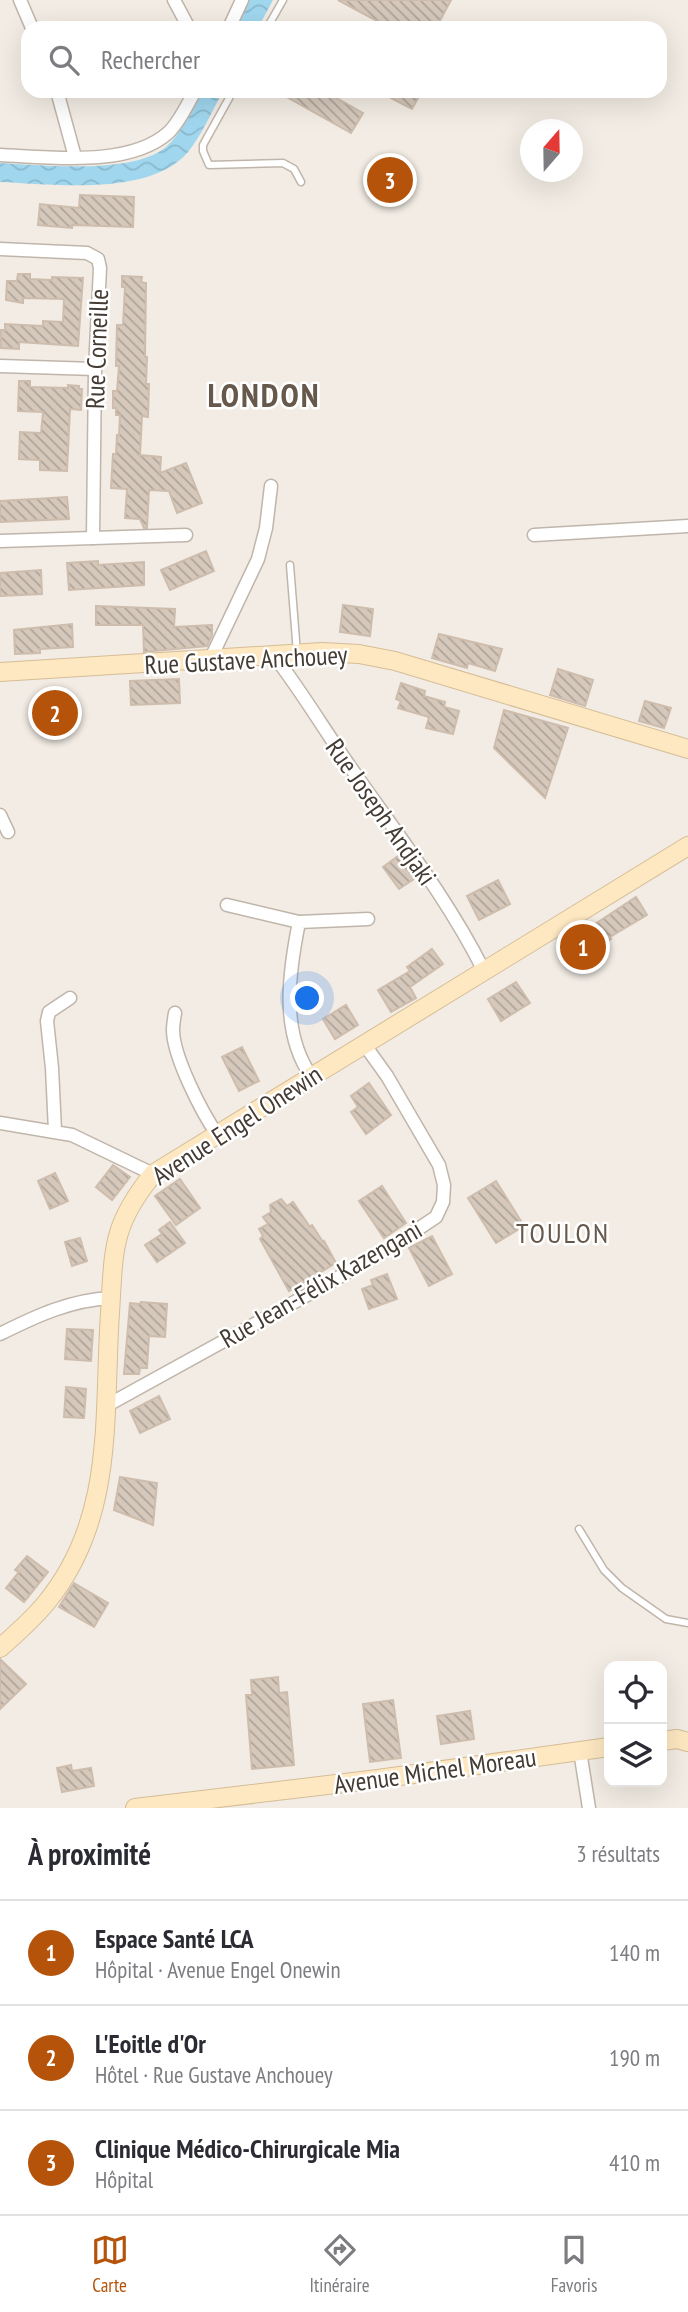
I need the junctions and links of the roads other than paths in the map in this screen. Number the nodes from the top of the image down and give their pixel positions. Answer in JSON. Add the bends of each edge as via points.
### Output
{"nodes":[{"id":1,"x":20,"y":0,"type":"edge"},
{"id":2,"x":174,"y":0,"type":"edge"},
{"id":3,"x":243,"y":0,"type":"edge"},
{"id":4,"x":283,"y":0,"type":"edge"},
{"id":5,"x":29,"y":21,"type":"edge"},
{"id":6,"x":185,"y":21,"type":"edge"},
{"id":7,"x":232,"y":21,"type":"edge"},
{"id":8,"x":271,"y":21,"type":"edge"},
{"id":9,"x":59,"y":98,"type":"edge"},
{"id":10,"x":191,"y":98,"type":"edge"},
{"id":11,"x":229,"y":98,"type":"edge"},
{"id":12,"x":0,"y":155,"type":"edge"},
{"id":13,"x":75,"y":157,"type":"junction"},
{"id":14,"x":302,"y":181,"type":"dead end"},
{"id":15,"x":0,"y":250,"type":"edge"},
{"id":16,"x":0,"y":366,"type":"edge"},
{"id":17,"x":95,"y":369,"type":"junction"},
{"id":18,"x":271,"y":486,"type":"dead end"},
{"id":19,"x":688,"y":526,"type":"edge"},
{"id":20,"x":186,"y":535,"type":"dead end"},
{"id":21,"x":534,"y":535,"type":"dead end"},
{"id":22,"x":93,"y":538,"type":"junction"},
{"id":23,"x":0,"y":541,"type":"edge"},
{"id":24,"x":290,"y":565,"type":"dead end"},
{"id":25,"x":297,"y":655,"type":"junction"},
{"id":26,"x":275,"y":657,"type":"junction"},
{"id":27,"x":210,"y":660,"type":"junction"},
{"id":28,"x":0,"y":672,"type":"edge"},
{"id":29,"x":688,"y":750,"type":"edge"},
{"id":30,"x":0,"y":815,"type":"edge"},
{"id":31,"x":8,"y":832,"type":"dead end"},
{"id":32,"x":688,"y":846,"type":"edge"},
{"id":33,"x":227,"y":905,"type":"dead end"},
{"id":34,"x":368,"y":919,"type":"dead end"},
{"id":35,"x":299,"y":922,"type":"junction"},
{"id":36,"x":484,"y":971,"type":"junction"},
{"id":37,"x":70,"y":998,"type":"dead end"},
{"id":38,"x":175,"y":1013,"type":"dead end"},
{"id":39,"x":364,"y":1044,"type":"junction"},
{"id":40,"x":311,"y":1076,"type":"junction"},
{"id":41,"x":0,"y":1123,"type":"edge"},
{"id":42,"x":55,"y":1131,"type":"junction"},
{"id":43,"x":217,"y":1134,"type":"junction"},
{"id":44,"x":153,"y":1174,"type":"junction"},
{"id":45,"x":111,"y":1298,"type":"junction"},
{"id":46,"x":0,"y":1334,"type":"edge"},
{"id":47,"x":106,"y":1406,"type":"junction"},
{"id":48,"x":579,"y":1529,"type":"dead end"},
{"id":49,"x":688,"y":1623,"type":"edge"},
{"id":50,"x":0,"y":1648,"type":"edge"},
{"id":51,"x":667,"y":1740,"type":"edge"},
{"id":52,"x":688,"y":1742,"type":"edge"},
{"id":53,"x":604,"y":1748,"type":"edge"},
{"id":54,"x":580,"y":1751,"type":"junction"},
{"id":55,"x":135,"y":1808,"type":"edge"},
{"id":56,"x":589,"y":1808,"type":"edge"}],
"edges":[{"from":1,"to":5,"type":"street"},
{"from":2,"to":6,"type":"street"},
{"from":3,"to":7,"type":"street"},
{"from":4,"to":8,"type":"lane"},
{"from":9,"to":13,"type":"street"},
{"from":10,"to":13,"type":"street","via":[[176,125],[149,145],[120,154]]},
{"from":11,"to":14,"type":"lane","via":[[203,145],[209,164],[284,163]]},
{"from":12,"to":13,"type":"street"},
{"from":15,"to":17,"type":"street","name":"Rue Corneille","via":[[86,253],[98,259]]},
{"from":16,"to":17,"type":"street"},
{"from":17,"to":22,"type":"street","name":"Rue Corneille"},
{"from":18,"to":27,"type":"street","via":[[258,559]]},
{"from":19,"to":21,"type":"street"},
{"from":20,"to":22,"type":"street"},
{"from":22,"to":23,"type":"street"},
{"from":24,"to":25,"type":"lane"},
{"from":25,"to":26,"type":"street","name":"Rue Gustave Anchouey"},
{"from":25,"to":29,"type":"street","name":"Rue Gustave Anchouey","via":[[379,657]]},
{"from":26,"to":27,"type":"street","name":"Rue Gustave Anchouey"},
{"from":26,"to":36,"type":"street","name":"Rue Joseph Andjaki","via":[[410,851]]},
{"from":27,"to":28,"type":"street","name":"Rue Gustave Anchouey"},
{"from":30,"to":31,"type":"street"},
{"from":32,"to":36,"type":"street","name":"Avenue Engel Onewin"},
{"from":33,"to":35,"type":"street"},
{"from":34,"to":35,"type":"street"},
{"from":35,"to":40,"type":"street","via":[[289,982],[292,1027],[297,1050]]},
{"from":36,"to":39,"type":"street","name":"Avenue Engel Onewin"},
{"from":37,"to":42,"type":"street","via":[[49,1012],[47,1021]]},
{"from":38,"to":43,"type":"street","via":[[173,1032],[179,1056]]},
{"from":39,"to":40,"type":"street","name":"Avenue Engel Onewin"},
{"from":39,"to":47,"type":"street","name":"Rue Jean-Félix Kazengani","via":[[439,1165],[444,1185],[436,1217],[300,1300]]},
{"from":40,"to":43,"type":"street","name":"Avenue Engel Onewin"},
{"from":41,"to":42,"type":"street"},
{"from":42,"to":44,"type":"street"},
{"from":43,"to":44,"type":"street","name":"Avenue Engel Onewin"},
{"from":44,"to":45,"type":"street","name":"Avenue Engel Onewin","via":[[120,1225],[114,1245]]},
{"from":45,"to":46,"type":"street","via":[[52,1310]]},
{"from":45,"to":47,"type":"street","name":"Avenue Engel Onewin"},
{"from":47,"to":50,"type":"street","name":"Avenue Engel Onewin","via":[[102,1474],[84,1540],[45,1604]]},
{"from":48,"to":49,"type":"lane","via":[[604,1570],[622,1588],[666,1619]]},
{"from":51,"to":52,"type":"street"},
{"from":53,"to":54,"type":"street","name":"Avenue Michel Moreau"},
{"from":54,"to":55,"type":"street","name":"Avenue Michel Moreau"},
{"from":54,"to":56,"type":"street"}]}
